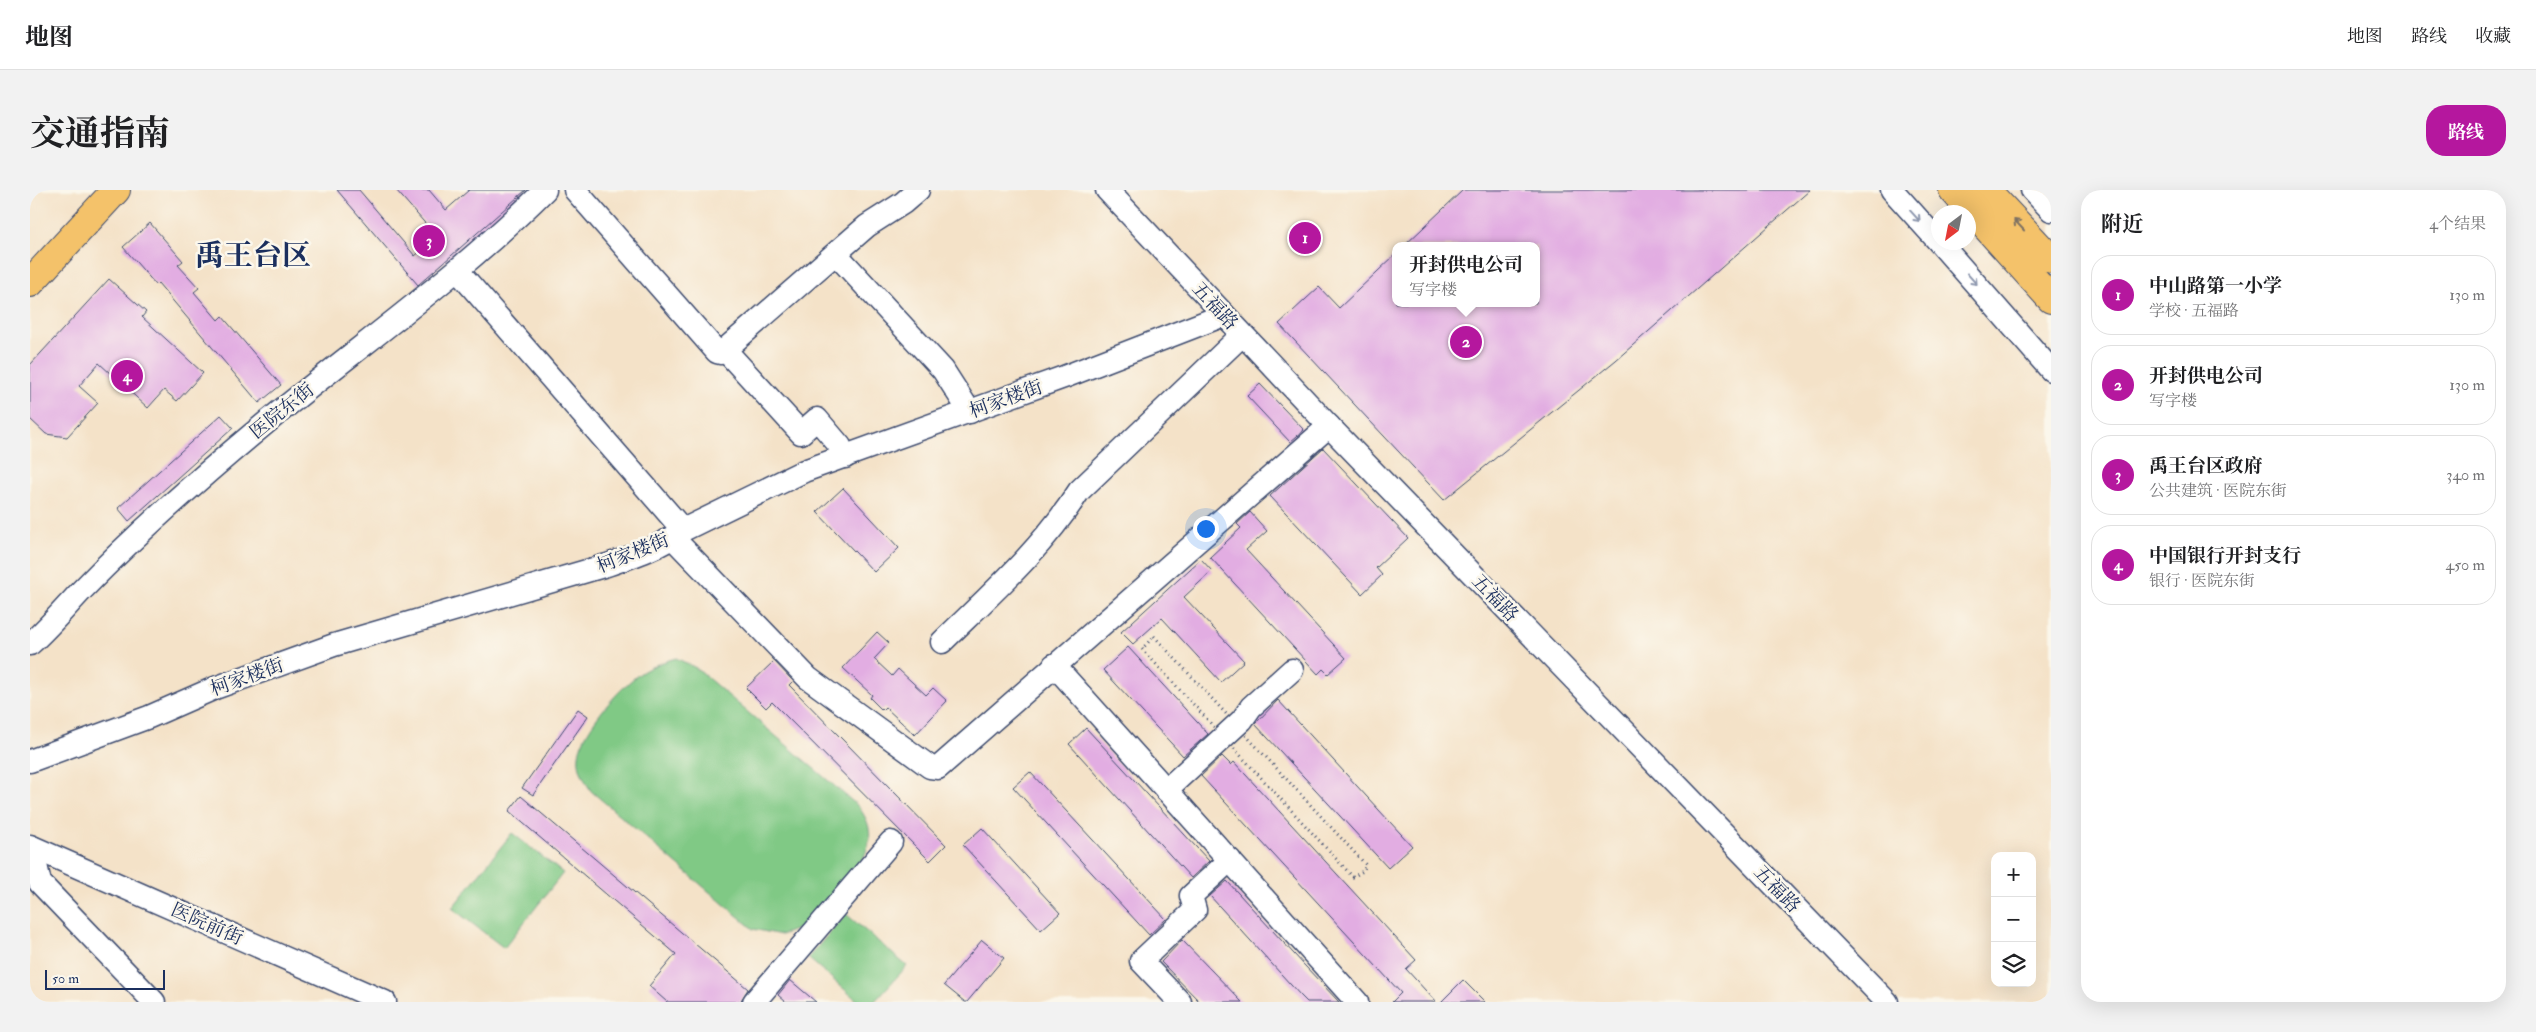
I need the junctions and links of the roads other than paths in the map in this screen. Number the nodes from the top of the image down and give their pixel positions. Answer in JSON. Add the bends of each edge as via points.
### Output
{"nodes":[{"id":1,"x":93,"y":190,"type":"edge"},
{"id":2,"x":116,"y":190,"type":"edge"},
{"id":3,"x":545,"y":190,"type":"edge"},
{"id":4,"x":575,"y":190,"type":"edge"},
{"id":5,"x":918,"y":190,"type":"edge"},
{"id":6,"x":1108,"y":190,"type":"edge"},
{"id":7,"x":1892,"y":190,"type":"edge"},
{"id":8,"x":1952,"y":190,"type":"edge"},
{"id":9,"x":1986,"y":190,"type":"edge"},
{"id":10,"x":2032,"y":190,"type":"edge"},
{"id":11,"x":2051,"y":210,"type":"edge"},
{"id":12,"x":1931,"y":233,"type":"edge"},
{"id":13,"x":1946,"y":250,"type":"edge"},
{"id":14,"x":836,"y":254,"type":"junction"},
{"id":15,"x":30,"y":258,"type":"edge"},
{"id":16,"x":2051,"y":259,"type":"edge"},
{"id":17,"x":458,"y":271,"type":"junction"},
{"id":18,"x":30,"y":283,"type":"edge"},
{"id":19,"x":2051,"y":299,"type":"edge"},
{"id":20,"x":1224,"y":315,"type":"junction"},
{"id":21,"x":1242,"y":335,"type":"junction"},
{"id":22,"x":726,"y":352,"type":"junction"},
{"id":23,"x":2051,"y":370,"type":"edge"},
{"id":24,"x":970,"y":412,"type":"junction"},
{"id":25,"x":1329,"y":426,"type":"junction"},
{"id":26,"x":845,"y":457,"type":"junction"},
{"id":27,"x":678,"y":534,"type":"junction"},
{"id":28,"x":942,"y":642,"type":"dead end"},
{"id":29,"x":30,"y":644,"type":"edge"},
{"id":30,"x":1054,"y":665,"type":"junction"},
{"id":31,"x":1292,"y":670,"type":"dead end"},
{"id":32,"x":30,"y":760,"type":"edge"},
{"id":33,"x":1166,"y":790,"type":"junction"},
{"id":34,"x":892,"y":842,"type":"dead end"},
{"id":35,"x":31,"y":846,"type":"edge"},
{"id":36,"x":1230,"y":860,"type":"junction"},
{"id":37,"x":154,"y":1002,"type":"edge"},
{"id":38,"x":385,"y":1002,"type":"edge"},
{"id":39,"x":754,"y":1002,"type":"edge"},
{"id":40,"x":1180,"y":1002,"type":"edge"},
{"id":41,"x":1357,"y":1002,"type":"edge"},
{"id":42,"x":1887,"y":1002,"type":"edge"}],
"edges":[{"from":1,"to":15,"type":"main road"},
{"from":2,"to":18,"type":"main road"},
{"from":3,"to":17,"type":"street","name":"医院东街"},
{"from":4,"to":22,"type":"street","via":[[717,352]]},
{"from":5,"to":14,"type":"street","via":[[903,204],[866,226]]},
{"from":6,"to":20,"type":"street","name":"五福路"},
{"from":7,"to":12,"type":"street","one_way":true},
{"from":8,"to":19,"type":"main road"},
{"from":16,"to":9,"type":"main road","one_way":true},
{"from":10,"to":11,"type":"street"},
{"from":13,"to":23,"type":"street","one_way":true},
{"from":14,"to":22,"type":"street"},
{"from":14,"to":24,"type":"street","via":[[943,370]]},
{"from":17,"to":27,"type":"street"},
{"from":17,"to":29,"type":"street","name":"医院东街","via":[[267,422],[172,503]]},
{"from":20,"to":21,"type":"street","name":"五福路"},
{"from":20,"to":24,"type":"street","name":"柯家楼街"},
{"from":21,"to":25,"type":"street","name":"五福路"},
{"from":21,"to":28,"type":"street","via":[[1079,491],[1066,514]]},
{"from":22,"to":26,"type":"street","via":[[800,433],[817,419]]},
{"from":24,"to":26,"type":"street","name":"柯家楼街"},
{"from":25,"to":30,"type":"street"},
{"from":25,"to":42,"type":"street","name":"五福路"},
{"from":26,"to":27,"type":"street","name":"柯家楼街","via":[[804,471]]},
{"from":27,"to":30,"type":"street","via":[[808,678],[930,767],[938,768]]},
{"from":27,"to":32,"type":"street","name":"柯家楼街","via":[[607,565],[334,645]]},
{"from":30,"to":33,"type":"street"},
{"from":31,"to":33,"type":"street"},
{"from":33,"to":36,"type":"street"},
{"from":34,"to":39,"type":"street"},
{"from":35,"to":37,"type":"street","via":[[40,883]]},
{"from":35,"to":38,"type":"street","name":"医院前街"},
{"from":36,"to":40,"type":"street","via":[[1191,896],[1195,910],[1141,961]]},
{"from":36,"to":41,"type":"street"}]}
